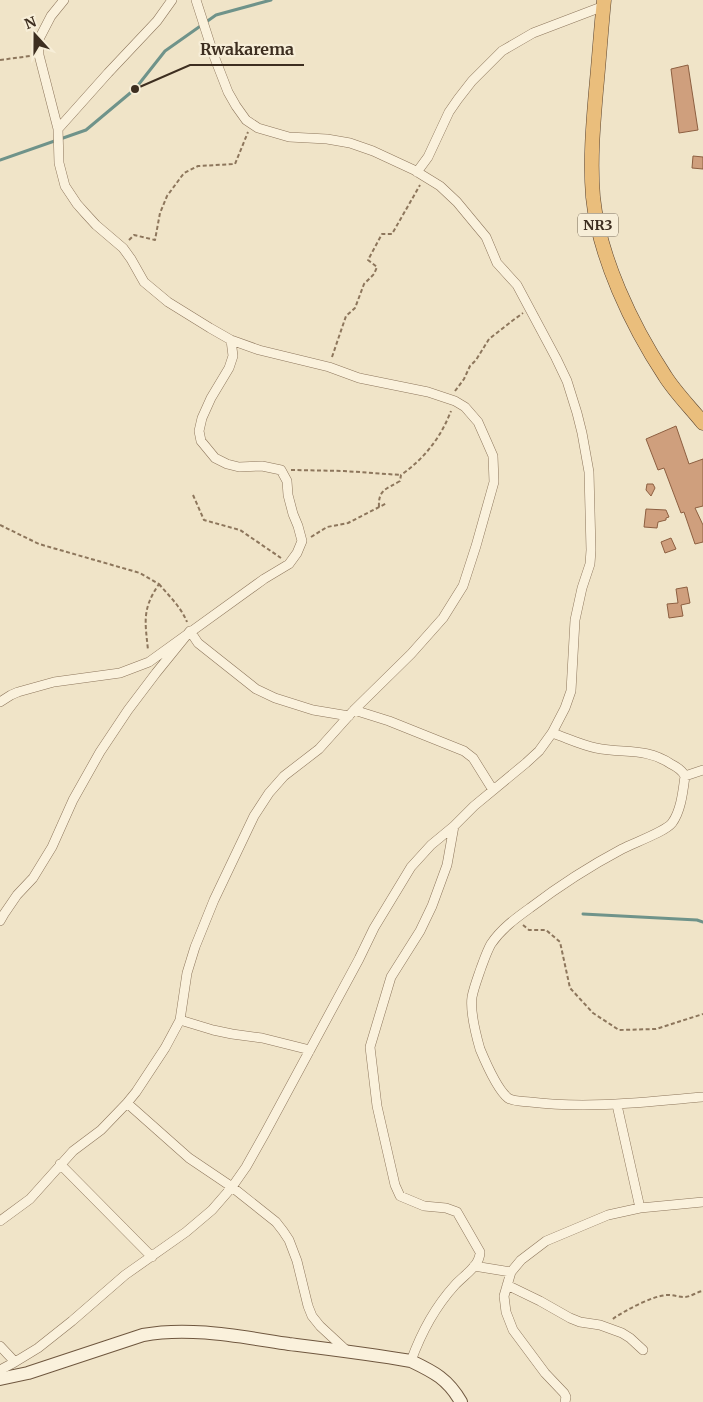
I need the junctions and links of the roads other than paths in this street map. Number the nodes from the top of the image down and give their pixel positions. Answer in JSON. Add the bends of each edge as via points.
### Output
{"nodes":[{"id":1,"x":64,"y":0,"type":"edge"},
{"id":2,"x":172,"y":0,"type":"edge"},
{"id":3,"x":196,"y":0,"type":"edge"},
{"id":4,"x":604,"y":3,"type":"edge"},
{"id":5,"x":58,"y":129,"type":"junction"},
{"id":6,"x":421,"y":175,"type":"junction"},
{"id":7,"x":231,"y":340,"type":"junction"},
{"id":8,"x":703,"y":423,"type":"edge"},
{"id":9,"x":190,"y":631,"type":"junction"},
{"id":10,"x":0,"y":702,"type":"edge"},
{"id":11,"x":351,"y":713,"type":"junction"},
{"id":12,"x":552,"y":733,"type":"junction"},
{"id":13,"x":703,"y":770,"type":"edge"},
{"id":14,"x":685,"y":776,"type":"junction"},
{"id":15,"x":493,"y":790,"type":"junction"},
{"id":16,"x":454,"y":826,"type":"junction"},
{"id":17,"x":0,"y":921,"type":"edge"},
{"id":18,"x":180,"y":1020,"type":"junction"},
{"id":19,"x":310,"y":1050,"type":"junction"},
{"id":20,"x":703,"y":1097,"type":"edge"},
{"id":21,"x":127,"y":1103,"type":"junction"},
{"id":22,"x":617,"y":1105,"type":"junction"},
{"id":23,"x":60,"y":1164,"type":"junction"},
{"id":24,"x":232,"y":1187,"type":"junction"},
{"id":25,"x":703,"y":1202,"type":"edge"},
{"id":26,"x":640,"y":1208,"type":"junction"},
{"id":27,"x":0,"y":1221,"type":"edge"},
{"id":28,"x":152,"y":1256,"type":"junction"},
{"id":29,"x":474,"y":1266,"type":"junction"},
{"id":30,"x":512,"y":1272,"type":"junction"},
{"id":31,"x":507,"y":1285,"type":"junction"},
{"id":32,"x":0,"y":1346,"type":"edge"},
{"id":33,"x":643,"y":1350,"type":"dead end"},
{"id":34,"x":347,"y":1351,"type":"junction"},
{"id":35,"x":411,"y":1361,"type":"junction"},
{"id":36,"x":15,"y":1362,"type":"junction"},
{"id":37,"x":0,"y":1370,"type":"edge"},
{"id":38,"x":0,"y":1379,"type":"edge"},
{"id":39,"x":461,"y":1402,"type":"edge"},
{"id":40,"x":564,"y":1402,"type":"edge"}],
"edges":[{"from":1,"to":5,"type":"street","via":[[38,41]]},
{"from":2,"to":5,"type":"street"},
{"from":3,"to":6,"type":"street","via":[[228,92],[246,120],[258,128],[289,137],[350,143]]},
{"from":4,"to":6,"type":"street","via":[[534,33],[502,51],[472,81],[449,112]]},
{"from":4,"to":8,"type":"highway","number":"NR3","via":[[593,129],[593,196],[600,234],[612,273],[645,343],[665,377]]},
{"from":5,"to":7,"type":"street","via":[[59,163],[66,186],[77,204],[123,248],[144,282],[182,311]]},
{"from":6,"to":12,"type":"street","via":[[440,186],[457,202],[486,237],[497,263],[517,285],[567,381],[582,433],[589,472],[590,564],[575,620],[571,691]]},
{"from":7,"to":9,"type":"street","via":[[229,368],[202,418],[198,431],[201,441],[215,458],[227,464],[281,470],[287,481],[302,541],[289,564]]},
{"from":7,"to":11,"type":"street","via":[[258,350],[329,366],[359,378],[428,392],[453,401],[465,407],[478,422],[492,456],[494,482],[464,586],[426,638]]},
{"from":9,"to":10,"type":"street","via":[[149,662],[120,674],[54,682],[18,692]]},
{"from":9,"to":11,"type":"street","via":[[198,643],[256,689],[313,710]]},
{"from":9,"to":17,"type":"street","via":[[150,680],[100,752],[52,847]]},
{"from":11,"to":15,"type":"street","via":[[389,721],[464,751],[473,758]]},
{"from":11,"to":18,"type":"street","via":[[319,750],[284,776],[254,816],[195,947]]},
{"from":12,"to":14,"type":"street","via":[[598,749],[655,755],[680,769]]},
{"from":12,"to":15,"type":"street","via":[[526,764]]},
{"from":13,"to":14,"type":"street"},
{"from":14,"to":22,"type":"street","via":[[683,795],[670,825],[607,857],[555,889],[504,929],[486,953],[472,998],[478,1042],[505,1095],[512,1100],[551,1105]]},
{"from":15,"to":16,"type":"street"},
{"from":16,"to":19,"type":"street","via":[[431,845],[402,880]]},
{"from":16,"to":29,"type":"street","via":[[447,865],[435,898],[420,931],[391,977],[370,1047],[377,1106],[400,1196],[424,1206],[458,1212],[480,1252]]},
{"from":18,"to":19,"type":"street"},
{"from":18,"to":21,"type":"street"},
{"from":19,"to":24,"type":"street","via":[[246,1168]]},
{"from":20,"to":22,"type":"street"},
{"from":21,"to":23,"type":"street"},
{"from":21,"to":24,"type":"street","via":[[189,1158]]},
{"from":22,"to":26,"type":"street"},
{"from":23,"to":27,"type":"street","via":[[30,1199]]},
{"from":23,"to":28,"type":"street"},
{"from":24,"to":28,"type":"street","via":[[212,1210]]},
{"from":24,"to":34,"type":"street","via":[[283,1231],[297,1261],[312,1316]]},
{"from":25,"to":26,"type":"street"},
{"from":26,"to":30,"type":"street","via":[[608,1215],[546,1241],[521,1260]]},
{"from":28,"to":36,"type":"street","via":[[38,1348]]},
{"from":29,"to":30,"type":"street"},
{"from":29,"to":35,"type":"street","via":[[435,1311]]},
{"from":30,"to":31,"type":"street"},
{"from":31,"to":33,"type":"street","via":[[570,1318],[622,1333]]},
{"from":31,"to":40,"type":"street","via":[[504,1296],[506,1312],[514,1330],[564,1393]]},
{"from":32,"to":36,"type":"street"},
{"from":34,"to":35,"type":"main road"},
{"from":34,"to":38,"type":"main road","via":[[236,1336],[161,1331]]},
{"from":35,"to":39,"type":"main road","via":[[436,1373]]},
{"from":36,"to":37,"type":"street"}]}
